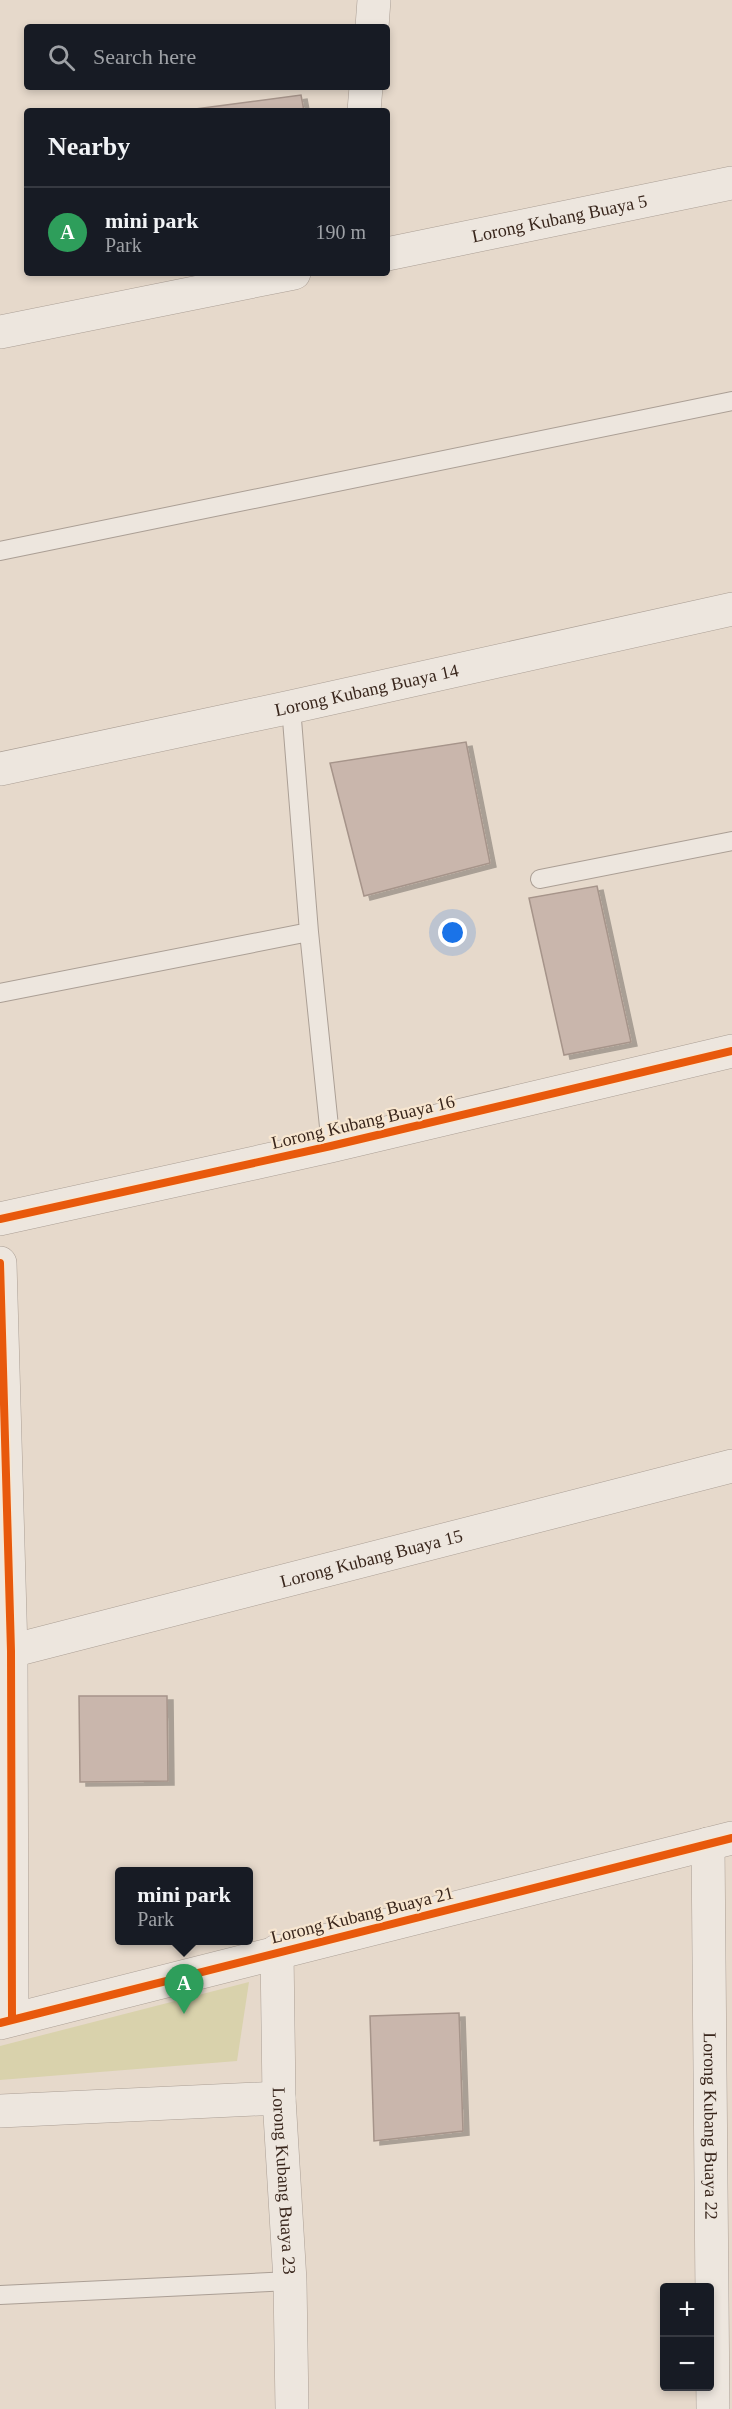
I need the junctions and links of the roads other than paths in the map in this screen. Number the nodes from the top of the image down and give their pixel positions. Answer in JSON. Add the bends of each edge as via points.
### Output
{"nodes":[{"id":1,"x":374,"y":0,"type":"edge"},
{"id":2,"x":372,"y":24,"type":"edge"},
{"id":3,"x":366,"y":90,"type":"edge"},
{"id":4,"x":364,"y":108,"type":"edge"},
{"id":5,"x":732,"y":183,"type":"edge"},
{"id":6,"x":390,"y":253,"type":"edge"},
{"id":7,"x":279,"y":276,"type":"edge"},
{"id":8,"x":0,"y":332,"type":"edge"},
{"id":9,"x":732,"y":401,"type":"edge"},
{"id":10,"x":0,"y":551,"type":"edge"},
{"id":11,"x":732,"y":609,"type":"edge"},
{"id":12,"x":291,"y":707,"type":"junction"},
{"id":13,"x":0,"y":769,"type":"edge"},
{"id":14,"x":732,"y":841,"type":"edge"},
{"id":15,"x":540,"y":879,"type":"dead end"},
{"id":16,"x":309,"y":932,"type":"junction"},
{"id":17,"x":0,"y":993,"type":"edge"},
{"id":18,"x":732,"y":1051,"type":"edge"},
{"id":19,"x":331,"y":1146,"type":"junction"},
{"id":20,"x":0,"y":1219,"type":"edge"},
{"id":21,"x":0,"y":1263,"type":"edge"},
{"id":22,"x":732,"y":1466,"type":"edge"},
{"id":23,"x":11,"y":1651,"type":"junction"},
{"id":24,"x":720,"y":1841,"type":"edge"},
{"id":25,"x":277,"y":1951,"type":"junction"},
{"id":26,"x":6,"y":2021,"type":"edge"},
{"id":27,"x":279,"y":2098,"type":"junction"},
{"id":28,"x":0,"y":2111,"type":"edge"},
{"id":29,"x":290,"y":2281,"type":"junction"},
{"id":30,"x":0,"y":2295,"type":"edge"},
{"id":31,"x":292,"y":2409,"type":"edge"},
{"id":32,"x":713,"y":2409,"type":"edge"}],
"edges":[{"from":1,"to":2,"type":"street"},
{"from":3,"to":4,"type":"street"},
{"from":5,"to":6,"type":"street","name":"Lorong Kubang Buaya 5"},
{"from":7,"to":8,"type":"street"},
{"from":9,"to":10,"type":"lane"},
{"from":11,"to":12,"type":"street","name":"Lorong Kubang Buaya 14"},
{"from":12,"to":13,"type":"street","name":"Lorong Kubang Buaya 14"},
{"from":12,"to":16,"type":"lane"},
{"from":14,"to":15,"type":"lane"},
{"from":16,"to":17,"type":"lane"},
{"from":16,"to":19,"type":"lane"},
{"from":18,"to":19,"type":"street","name":"Lorong Kubang Buaya 16"},
{"from":19,"to":20,"type":"street","name":"Lorong Kubang Buaya 16"},
{"from":21,"to":23,"type":"street"},
{"from":22,"to":23,"type":"street","name":"Lorong Kubang Buaya 15"},
{"from":23,"to":26,"type":"street"},
{"from":24,"to":25,"type":"street","name":"Lorong Kubang Buaya 21"},
{"from":24,"to":32,"type":"street","name":"Lorong Kubang Buaya 22"},
{"from":25,"to":26,"type":"street","name":"Lorong Kubang Buaya 21"},
{"from":25,"to":27,"type":"street","name":"Lorong Kubang Buaya 23"},
{"from":27,"to":28,"type":"street"},
{"from":27,"to":29,"type":"street","name":"Lorong Kubang Buaya 23"},
{"from":29,"to":30,"type":"lane"},
{"from":29,"to":31,"type":"street","name":"Lorong Kubang Buaya 23"}]}
